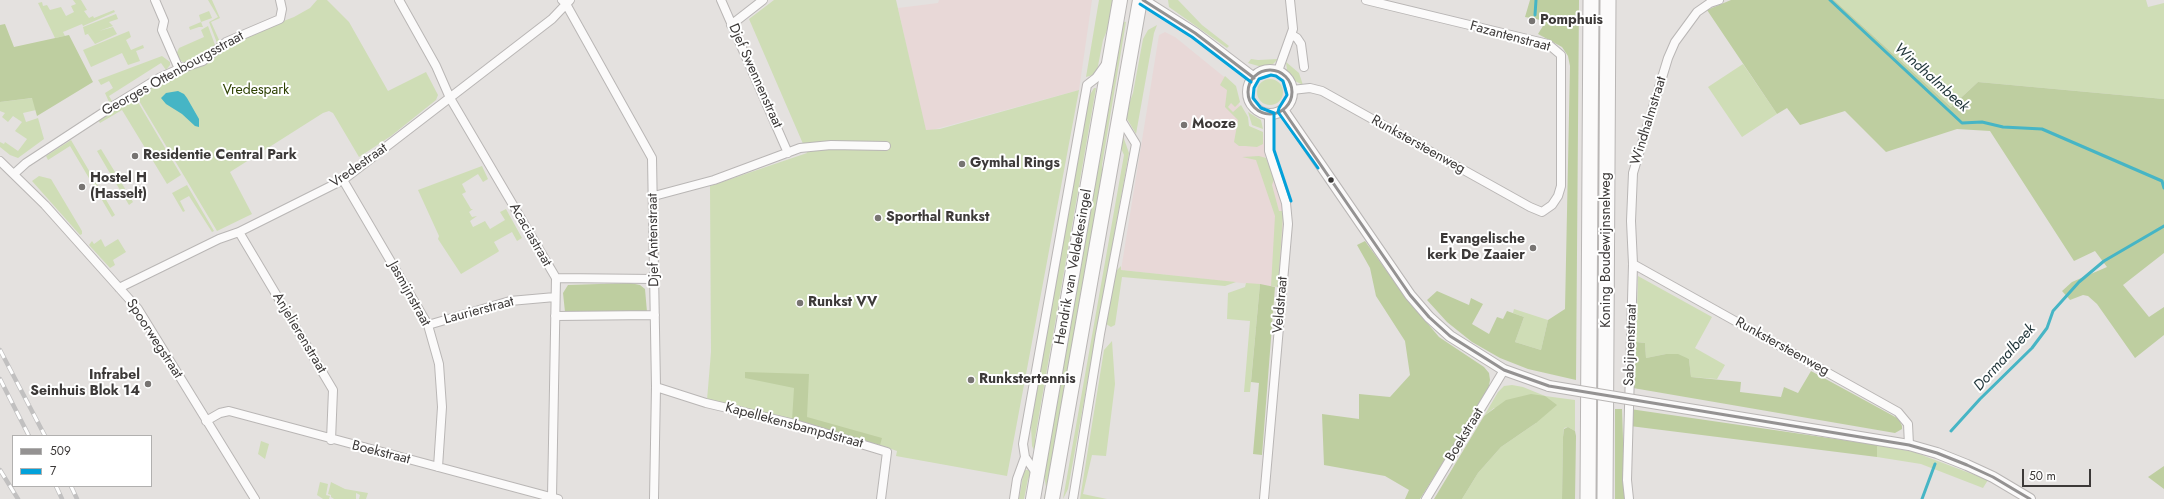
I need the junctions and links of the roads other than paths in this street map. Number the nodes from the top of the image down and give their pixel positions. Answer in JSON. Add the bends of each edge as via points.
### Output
{"nodes":[{"id":1,"x":155,"y":0,"type":"edge"},
{"id":2,"x":280,"y":0,"type":"edge"},
{"id":3,"x":399,"y":0,"type":"edge"},
{"id":4,"x":720,"y":0,"type":"edge"},
{"id":5,"x":763,"y":0,"type":"edge"},
{"id":6,"x":1120,"y":0,"type":"edge"},
{"id":7,"x":1140,"y":0,"type":"edge"},
{"id":8,"x":1143,"y":0,"type":"edge"},
{"id":9,"x":1290,"y":0,"type":"edge"},
{"id":10,"x":1366,"y":0,"type":"edge"},
{"id":11,"x":1591,"y":0,"type":"edge"},
{"id":12,"x":1608,"y":0,"type":"edge"},
{"id":13,"x":1719,"y":0,"type":"edge"},
{"id":14,"x":566,"y":1,"type":"edge"},
{"id":15,"x":731,"y":25,"type":"junction"},
{"id":16,"x":1292,"y":35,"type":"junction"},
{"id":17,"x":1110,"y":59,"type":"junction"},
{"id":18,"x":1304,"y":67,"type":"dead end"},
{"id":19,"x":179,"y":69,"type":"junction"},
{"id":20,"x":1278,"y":72,"type":"junction"},
{"id":21,"x":1254,"y":78,"type":"junction"},
{"id":22,"x":1292,"y":90,"type":"junction"},
{"id":23,"x":450,"y":98,"type":"junction"},
{"id":24,"x":1283,"y":110,"type":"junction"},
{"id":25,"x":1269,"y":115,"type":"junction"},
{"id":26,"x":1120,"y":117,"type":"junction"},
{"id":27,"x":886,"y":146,"type":"dead end"},
{"id":28,"x":788,"y":153,"type":"junction"},
{"id":29,"x":0,"y":161,"type":"edge"},
{"id":30,"x":15,"y":173,"type":"junction"},
{"id":31,"x":343,"y":180,"type":"junction"},
{"id":32,"x":654,"y":196,"type":"junction"},
{"id":33,"x":1542,"y":212,"type":"joint"},
{"id":34,"x":239,"y":232,"type":"junction"},
{"id":35,"x":1633,"y":264,"type":"junction"},
{"id":36,"x":556,"y":278,"type":"junction"},
{"id":37,"x":654,"y":279,"type":"junction"},
{"id":38,"x":119,"y":288,"type":"junction"},
{"id":39,"x":555,"y":297,"type":"junction"},
{"id":40,"x":655,"y":315,"type":"junction"},
{"id":41,"x":554,"y":316,"type":"junction"},
{"id":42,"x":428,"y":325,"type":"junction"},
{"id":43,"x":1504,"y":370,"type":"junction"},
{"id":44,"x":656,"y":387,"type":"junction"},
{"id":45,"x":206,"y":420,"type":"junction"},
{"id":46,"x":331,"y":440,"type":"junction"},
{"id":47,"x":1909,"y":445,"type":"junction"},
{"id":48,"x":1025,"y":457,"type":"junction"},
{"id":49,"x":438,"y":468,"type":"junction"},
{"id":50,"x":1038,"y":475,"type":"junction"},
{"id":51,"x":555,"y":498,"type":"edge"},
{"id":52,"x":255,"y":499,"type":"edge"},
{"id":53,"x":654,"y":499,"type":"edge"},
{"id":54,"x":881,"y":499,"type":"edge"},
{"id":55,"x":1014,"y":499,"type":"edge"},
{"id":56,"x":1033,"y":499,"type":"edge"},
{"id":57,"x":1052,"y":499,"type":"edge"},
{"id":58,"x":1073,"y":499,"type":"edge"},
{"id":59,"x":1264,"y":499,"type":"edge"},
{"id":60,"x":1426,"y":499,"type":"edge"},
{"id":61,"x":1588,"y":499,"type":"edge"},
{"id":62,"x":1605,"y":499,"type":"edge"},
{"id":63,"x":1629,"y":499,"type":"edge"},
{"id":64,"x":2030,"y":499,"type":"edge"}],
"edges":[{"from":1,"to":19,"type":"street","via":[[164,21],[162,30]]},
{"from":2,"to":19,"type":"street","name":"Georges Ottenbourgsstraat","via":[[280,19],[226,42],[203,61]]},
{"from":3,"to":23,"type":"street","name":"Acaciastraat","via":[[436,66]]},
{"from":4,"to":15,"type":"street","name":"Djef Swennenstraat"},
{"from":5,"to":15,"type":"street"},
{"from":6,"to":17,"type":"highway","name":"Hendrik van Veldekesingel"},
{"from":7,"to":26,"type":"highway","name":"Hendrik van Veldekesingel"},
{"from":8,"to":21,"type":"street","via":[[1195,33]]},
{"from":9,"to":16,"type":"street"},
{"from":10,"to":33,"type":"street","name":"Fazantenstraat","via":[[1548,44],[1561,55],[1561,186],[1552,205]]},
{"from":11,"to":61,"type":"highway","name":"Koning Boudewijnsnelweg"},
{"from":12,"to":62,"type":"highway","name":"Koning Boudewijnsnelweg"},
{"from":13,"to":35,"type":"street","name":"Windhalmstraat","via":[[1697,12],[1675,42],[1668,58],[1634,173],[1631,221]]},
{"from":14,"to":23,"type":"street","name":"Vredestraat","via":[[552,18]]},
{"from":14,"to":32,"type":"street","name":"Djef Antenstraat","via":[[652,158]]},
{"from":15,"to":28,"type":"street","name":"Djef Swennenstraat"},
{"from":16,"to":18,"type":"street","via":[[1301,44]]},
{"from":16,"to":20,"type":"street"},
{"from":17,"to":48,"type":"street","name":"Hendrik van Veldekesingel","via":[[1096,78],[1087,85],[1023,444]]},
{"from":17,"to":50,"type":"highway","name":"Hendrik van Veldekesingel"},
{"from":19,"to":30,"type":"street","name":"Georges Ottenbourgsstraat","via":[[110,108],[26,163]]},
{"from":20,"to":21,"type":"street","via":[[1265,71]]},
{"from":20,"to":22,"type":"street","via":[[1287,78]]},
{"from":21,"to":25,"type":"street","via":[[1248,86],[1248,99],[1259,112]]},
{"from":22,"to":24,"type":"street","via":[[1290,101]]},
{"from":22,"to":33,"type":"street","name":"Runkstersteenweg","via":[[1310,88],[1322,91]]},
{"from":23,"to":31,"type":"street","name":"Vredestraat"},
{"from":23,"to":36,"type":"street","name":"Acaciastraat"},
{"from":24,"to":25,"type":"street"},
{"from":24,"to":43,"type":"street","via":[[1429,317],[1450,336]]},
{"from":25,"to":59,"type":"street","name":"Veldstraat","via":[[1269,151],[1286,203],[1288,224]]},
{"from":26,"to":57,"type":"highway","name":"Hendrik van Veldekesingel"},
{"from":26,"to":58,"type":"street","via":[[1136,144],[1100,334]]},
{"from":27,"to":28,"type":"street","via":[[831,145],[800,148]]},
{"from":28,"to":32,"type":"street","via":[[714,180]]},
{"from":29,"to":30,"type":"street","name":"Spoorwegstraat"},
{"from":30,"to":38,"type":"street","name":"Spoorwegstraat"},
{"from":31,"to":34,"type":"street","name":"Vredestraat"},
{"from":31,"to":42,"type":"street","name":"Jasmijnstraat"},
{"from":32,"to":37,"type":"street","name":"Djef Antenstraat"},
{"from":34,"to":38,"type":"street","name":"Vredestraat","via":[[219,239]]},
{"from":34,"to":46,"type":"street","name":"Anjelierenstraat","via":[[333,390]]},
{"from":35,"to":47,"type":"street","name":"Runkstersteenweg","via":[[1898,412],[1908,424]]},
{"from":35,"to":63,"type":"street","name":"Sabijnenstraat","via":[[1627,480]]},
{"from":36,"to":37,"type":"street"},
{"from":36,"to":39,"type":"street","name":"Acaciastraat"},
{"from":37,"to":40,"type":"street","name":"Djef Antenstraat"},
{"from":38,"to":45,"type":"street","name":"Spoorwegstraat","via":[[138,309]]},
{"from":39,"to":41,"type":"street","name":"Acaciastraat"},
{"from":39,"to":42,"type":"street","name":"Laurierstraat","via":[[510,301]]},
{"from":40,"to":41,"type":"street"},
{"from":40,"to":44,"type":"street","name":"Djef Antenstraat"},
{"from":41,"to":51,"type":"street","name":"Acaciastraat"},
{"from":42,"to":49,"type":"street","name":"Jasmijnstraat","via":[[439,364],[442,407]]},
{"from":43,"to":47,"type":"street","bridge":true,"via":[[1549,386]]},
{"from":43,"to":60,"type":"street","name":"Boekstraat"},
{"from":44,"to":53,"type":"street","name":"Djef Antenstraat"},
{"from":44,"to":54,"type":"street","name":"Kapellekensbampdstraat","via":[[706,403],[795,424],[887,452]]},
{"from":45,"to":46,"type":"street","name":"Boekstraat","via":[[229,411]]},
{"from":45,"to":52,"type":"street","name":"Spoorwegstraat"},
{"from":46,"to":49,"type":"street","name":"Boekstraat"},
{"from":47,"to":64,"type":"street","via":[[1967,465]]},
{"from":48,"to":50,"type":"street"},
{"from":48,"to":55,"type":"street","name":"Hendrik van Veldekesingel","via":[[1017,479]]},
{"from":49,"to":51,"type":"street","name":"Boekstraat"},
{"from":50,"to":56,"type":"highway","name":"Hendrik van Veldekesingel"}]}
